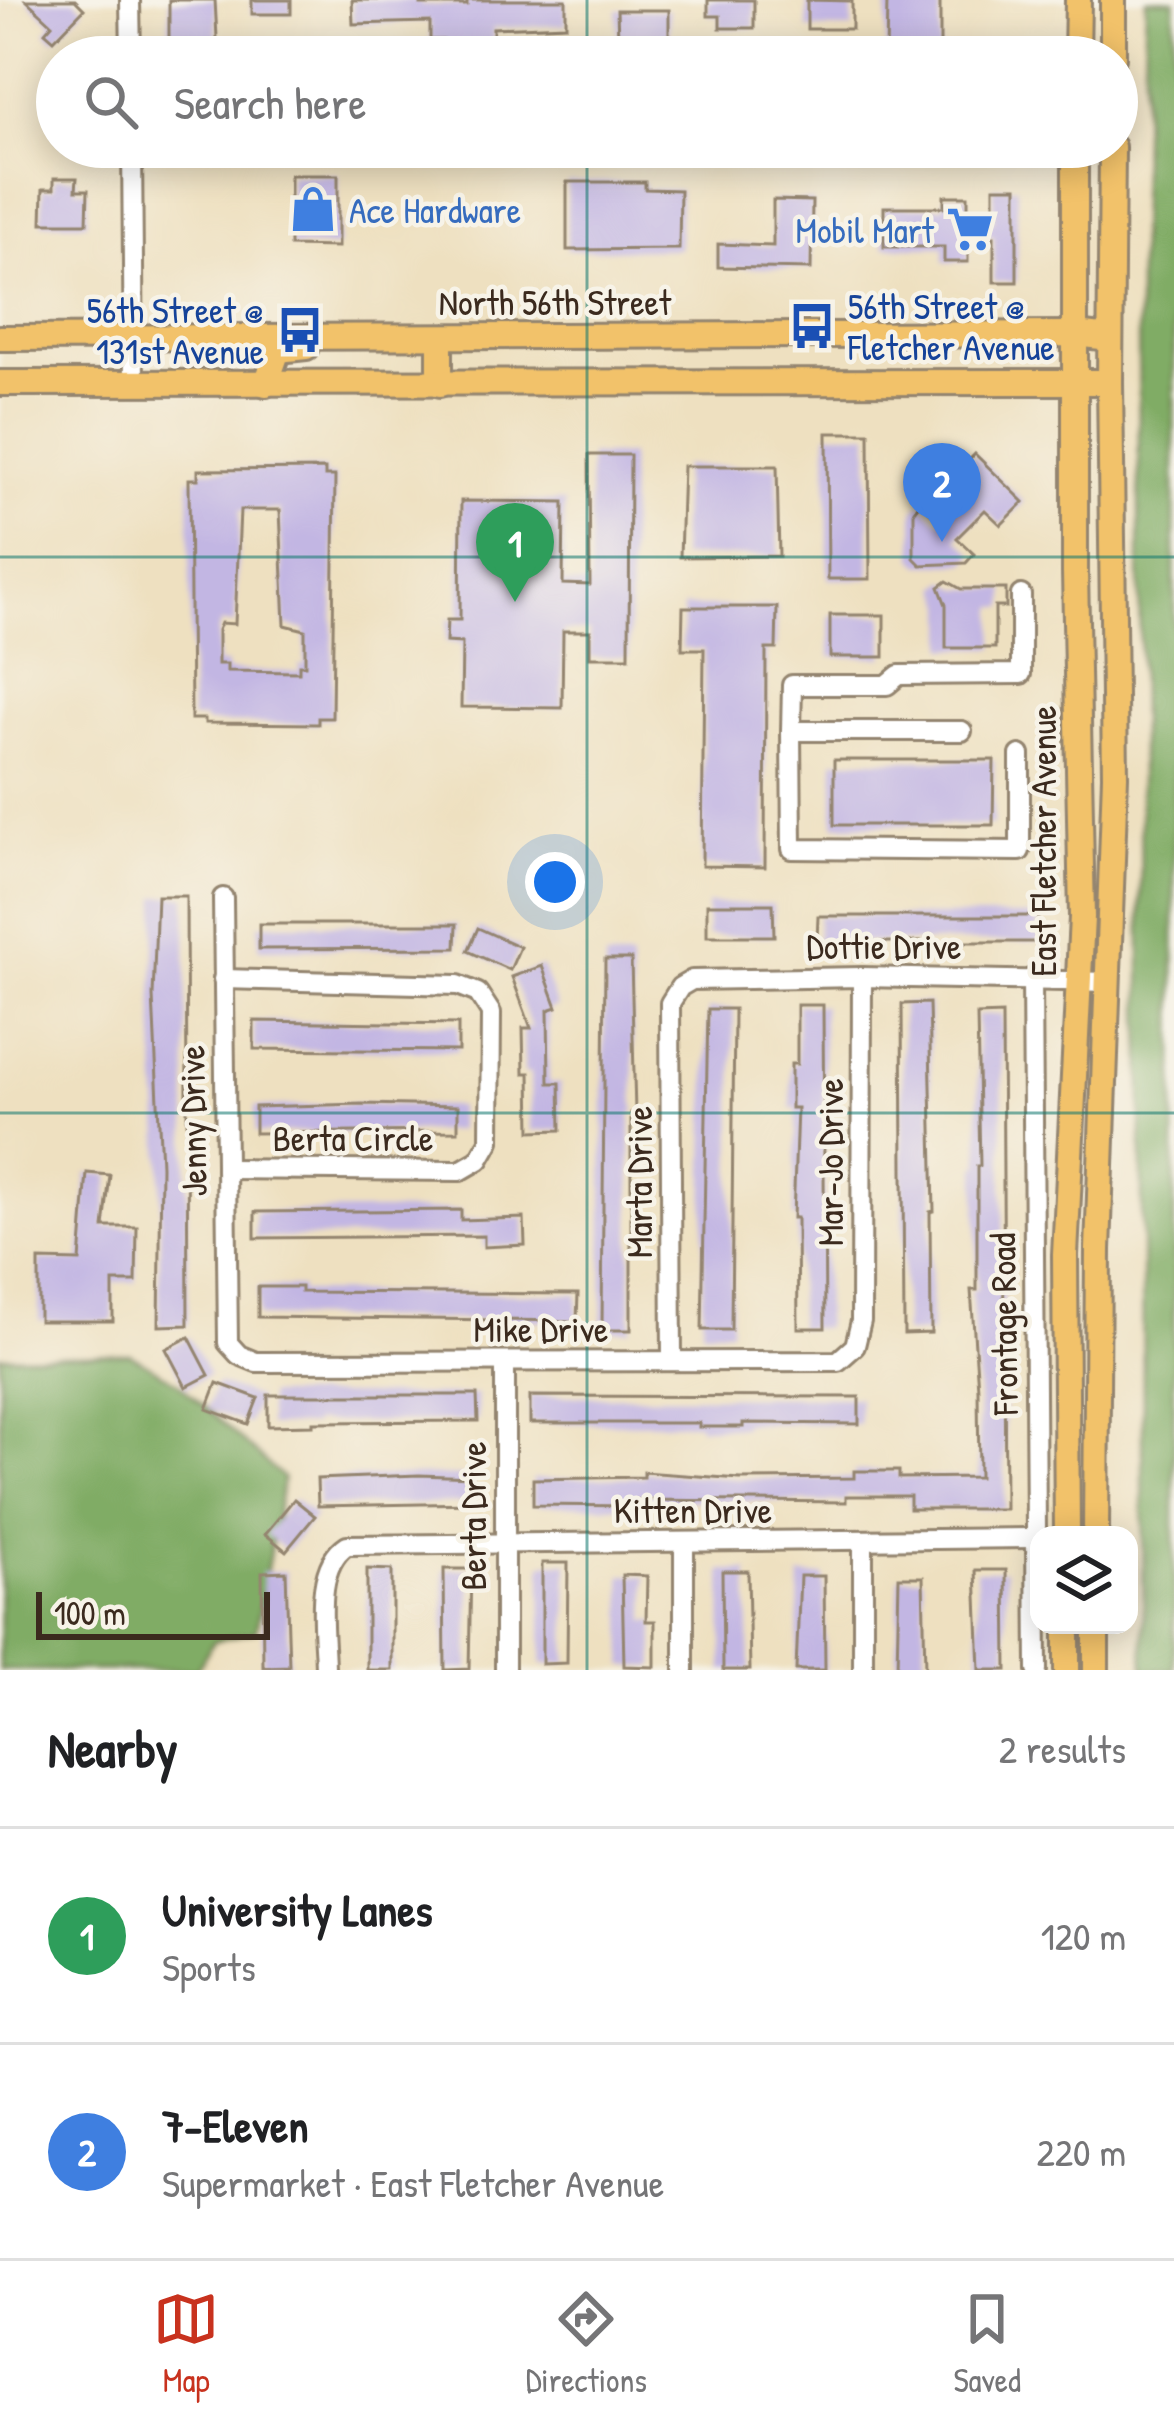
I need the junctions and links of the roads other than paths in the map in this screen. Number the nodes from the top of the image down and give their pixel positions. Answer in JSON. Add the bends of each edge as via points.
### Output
{"nodes":[{"id":1,"x":130,"y":0,"type":"edge"},
{"id":2,"x":1078,"y":0,"type":"edge"},
{"id":3,"x":1113,"y":0,"type":"edge"},
{"id":4,"x":131,"y":36,"type":"edge"},
{"id":5,"x":1077,"y":36,"type":"edge"},
{"id":6,"x":1113,"y":36,"type":"edge"},
{"id":7,"x":132,"y":168,"type":"edge"},
{"id":8,"x":1075,"y":168,"type":"edge"},
{"id":9,"x":1112,"y":168,"type":"edge"},
{"id":10,"x":1075,"y":334,"type":"junction"},
{"id":11,"x":135,"y":336,"type":"junction"},
{"id":12,"x":440,"y":337,"type":"junction"},
{"id":13,"x":0,"y":338,"type":"edge"},
{"id":14,"x":1110,"y":338,"type":"junction"},
{"id":15,"x":373,"y":339,"type":"junction"},
{"id":16,"x":134,"y":382,"type":"junction"},
{"id":17,"x":1110,"y":382,"type":"junction"},
{"id":18,"x":0,"y":383,"type":"edge"},
{"id":19,"x":266,"y":384,"type":"junction"},
{"id":20,"x":440,"y":384,"type":"junction"},
{"id":21,"x":1074,"y":384,"type":"junction"},
{"id":22,"x":1021,"y":595,"type":"dead end"},
{"id":23,"x":790,"y":731,"type":"junction"},
{"id":24,"x":962,"y":731,"type":"dead end"},
{"id":25,"x":1020,"y":755,"type":"dead end"},
{"id":26,"x":223,"y":898,"type":"dead end"},
{"id":27,"x":862,"y":977,"type":"junction"},
{"id":28,"x":1032,"y":978,"type":"junction"},
{"id":29,"x":223,"y":979,"type":"junction"},
{"id":30,"x":1078,"y":980,"type":"junction"},
{"id":31,"x":1109,"y":982,"type":"junction"},
{"id":32,"x":670,"y":1003,"type":"joint"},
{"id":33,"x":226,"y":1169,"type":"junction"},
{"id":34,"x":228,"y":1343,"type":"joint"},
{"id":35,"x":855,"y":1346,"type":"joint"},
{"id":36,"x":672,"y":1361,"type":"junction"},
{"id":37,"x":505,"y":1362,"type":"junction"},
{"id":38,"x":1038,"y":1526,"type":"edge"},
{"id":39,"x":1067,"y":1526,"type":"edge"},
{"id":40,"x":1096,"y":1526,"type":"edge"},
{"id":41,"x":1030,"y":1538,"type":"edge"},
{"id":42,"x":863,"y":1541,"type":"junction"},
{"id":43,"x":505,"y":1543,"type":"junction"},
{"id":44,"x":683,"y":1543,"type":"junction"},
{"id":45,"x":1037,"y":1634,"type":"edge"},
{"id":46,"x":1067,"y":1634,"type":"edge"},
{"id":47,"x":1096,"y":1634,"type":"edge"},
{"id":48,"x":325,"y":1670,"type":"edge"},
{"id":49,"x":505,"y":1670,"type":"edge"},
{"id":50,"x":684,"y":1670,"type":"edge"},
{"id":51,"x":863,"y":1670,"type":"edge"},
{"id":52,"x":1037,"y":1670,"type":"edge"},
{"id":53,"x":1067,"y":1670,"type":"edge"},
{"id":54,"x":1096,"y":1670,"type":"edge"}],
"edges":[{"from":1,"to":4,"type":"street"},
{"from":2,"to":5,"type":"main road"},
{"from":3,"to":6,"type":"main road"},
{"from":7,"to":11,"type":"street"},
{"from":8,"to":10,"type":"main road","name":"East Fletcher Avenue"},
{"from":9,"to":14,"type":"main road","name":"East Fletcher Avenue"},
{"from":10,"to":12,"type":"main road","name":"North 56th Street"},
{"from":10,"to":14,"type":"main road","name":"North 56th Street"},
{"from":10,"to":21,"type":"main road","name":"East Fletcher Avenue"},
{"from":11,"to":13,"type":"main road","name":"North 56th Street"},
{"from":11,"to":15,"type":"main road","name":"North 56th Street"},
{"from":11,"to":16,"type":"street"},
{"from":12,"to":15,"type":"main road","name":"North 56th Street"},
{"from":12,"to":20,"type":"main road"},
{"from":14,"to":17,"type":"main road","name":"East Fletcher Avenue"},
{"from":15,"to":19,"type":"main road","via":[[283,347]]},
{"from":16,"to":18,"type":"main road"},
{"from":16,"to":19,"type":"main road"},
{"from":17,"to":21,"type":"main road"},
{"from":17,"to":31,"type":"main road","name":"East Fletcher Avenue"},
{"from":19,"to":20,"type":"main road"},
{"from":20,"to":21,"type":"main road"},
{"from":21,"to":30,"type":"main road","name":"East Fletcher Avenue"},
{"from":22,"to":23,"type":"street","via":[[1022,674],[792,685]]},
{"from":23,"to":24,"type":"street"},
{"from":23,"to":25,"type":"street","via":[[792,849],[1020,851]]},
{"from":26,"to":29,"type":"street","name":"Jenny Drive"},
{"from":27,"to":28,"type":"street","name":"Dottie Drive"},
{"from":27,"to":32,"type":"street","name":"Dottie Drive","via":[[692,980]]},
{"from":27,"to":35,"type":"street","name":"Mar-Jo Drive"},
{"from":28,"to":30,"type":"street","name":"Dottie Drive"},
{"from":28,"to":38,"type":"street","name":"Frontage Road"},
{"from":29,"to":33,"type":"street","name":"Jenny Drive"},
{"from":29,"to":33,"type":"street","name":"Berta Circle","via":[[458,985],[478,993],[491,1013],[490,1141],[479,1160],[460,1171]]},
{"from":30,"to":31,"type":"street","name":"Dottie Drive"},
{"from":30,"to":39,"type":"main road","name":"East Fletcher Avenue","via":[[1065,1255]]},
{"from":31,"to":40,"type":"main road","name":"East Fletcher Avenue"},
{"from":32,"to":36,"type":"street","name":"Marta Drive"},
{"from":33,"to":34,"type":"street","name":"Jenny Drive"},
{"from":34,"to":37,"type":"street","name":"Mike Drive","via":[[256,1362]]},
{"from":35,"to":36,"type":"street","name":"Mike Drive","via":[[838,1361]]},
{"from":36,"to":37,"type":"street","name":"Mike Drive"},
{"from":37,"to":43,"type":"street","name":"Berta Drive"},
{"from":41,"to":42,"type":"street","name":"Kitten Drive"},
{"from":42,"to":44,"type":"street","name":"Kitten Drive"},
{"from":42,"to":51,"type":"street"},
{"from":43,"to":44,"type":"street","name":"Kitten Drive"},
{"from":43,"to":48,"type":"street","name":"Kitten Drive","via":[[346,1544],[326,1572]]},
{"from":43,"to":49,"type":"street","name":"Berta Drive"},
{"from":44,"to":50,"type":"street"},
{"from":45,"to":52,"type":"street","name":"Frontage Road"},
{"from":46,"to":53,"type":"main road"},
{"from":47,"to":54,"type":"main road"}]}
